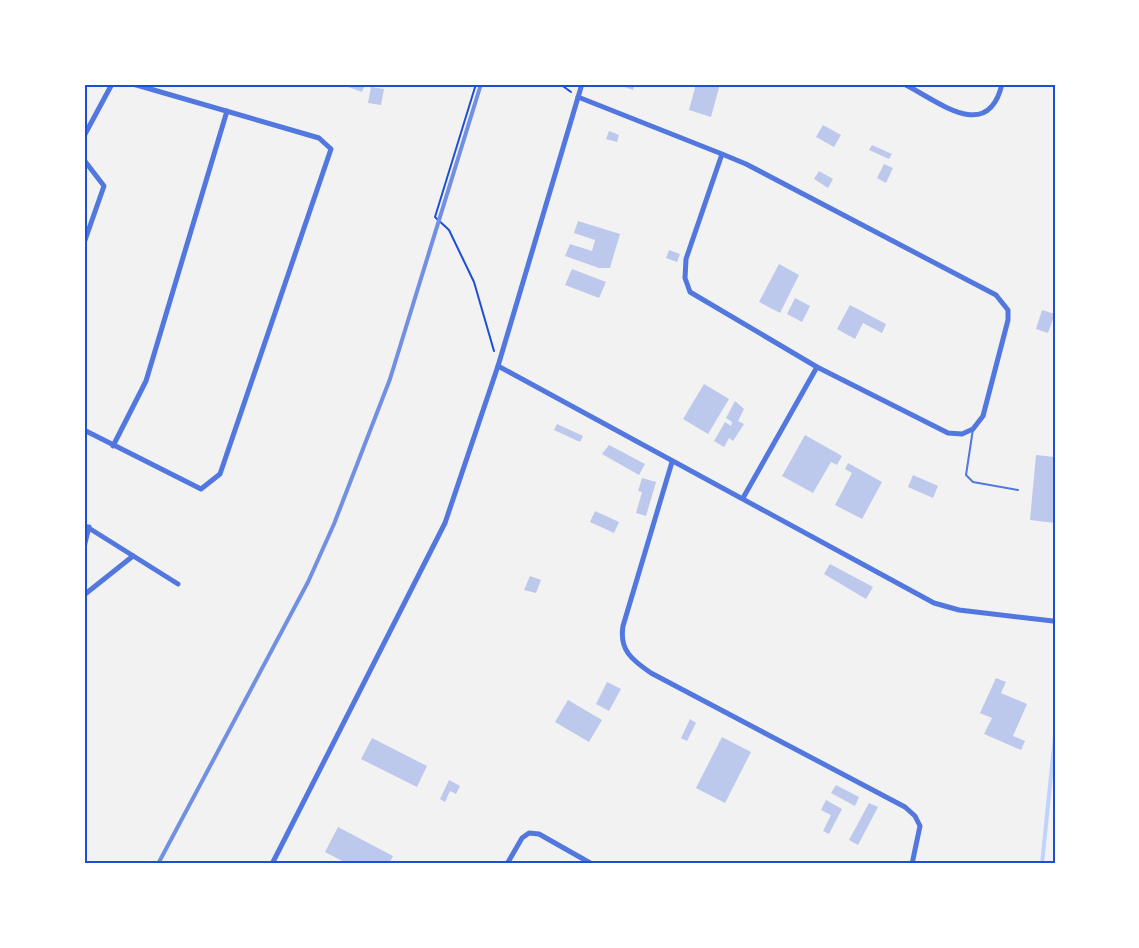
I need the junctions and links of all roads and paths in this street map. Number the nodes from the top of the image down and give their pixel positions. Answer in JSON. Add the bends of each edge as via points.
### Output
{"nodes":[{"id":1,"x":112,"y":84,"type":"edge"},
{"id":2,"x":133,"y":84,"type":"edge"},
{"id":3,"x":476,"y":84,"type":"edge"},
{"id":4,"x":560,"y":84,"type":"edge"},
{"id":5,"x":582,"y":84,"type":"edge"},
{"id":6,"x":904,"y":84,"type":"edge"},
{"id":7,"x":1002,"y":84,"type":"edge"},
{"id":8,"x":578,"y":97,"type":"junction"},
{"id":9,"x":227,"y":111,"type":"junction"},
{"id":10,"x":84,"y":135,"type":"edge"},
{"id":11,"x":722,"y":154,"type":"junction"},
{"id":12,"x":84,"y":160,"type":"edge"},
{"id":13,"x":84,"y":243,"type":"edge"},
{"id":14,"x":498,"y":366,"type":"junction"},
{"id":15,"x":817,"y":368,"type":"junction"},
{"id":16,"x":973,"y":429,"type":"junction"},
{"id":17,"x":84,"y":430,"type":"edge"},
{"id":18,"x":114,"y":446,"type":"junction"},
{"id":19,"x":672,"y":462,"type":"junction"},
{"id":20,"x":1018,"y":490,"type":"dead end"},
{"id":21,"x":743,"y":498,"type":"junction"},
{"id":22,"x":86,"y":526,"type":"edge"},
{"id":23,"x":84,"y":547,"type":"edge"},
{"id":24,"x":133,"y":556,"type":"junction"},
{"id":25,"x":178,"y":584,"type":"dead end"},
{"id":26,"x":84,"y":595,"type":"edge"},
{"id":27,"x":1053,"y":621,"type":"dead end"},
{"id":28,"x":272,"y":864,"type":"edge"},
{"id":29,"x":507,"y":864,"type":"edge"},
{"id":30,"x":592,"y":864,"type":"edge"},
{"id":31,"x":912,"y":864,"type":"edge"}],
"edges":[{"from":1,"to":10,"type":"street"},
{"from":2,"to":9,"type":"street"},
{"from":3,"to":14,"type":"path","via":[[435,217],[449,230],[474,282]]},
{"from":4,"to":8,"type":"path"},
{"from":5,"to":8,"type":"street"},
{"from":6,"to":7,"type":"street","via":[[965,116],[977,116],[993,107]]},
{"from":8,"to":11,"type":"street"},
{"from":8,"to":14,"type":"street"},
{"from":9,"to":18,"type":"street","via":[[146,381]]},
{"from":9,"to":18,"type":"street","via":[[319,138],[331,149],[220,474],[201,489]]},
{"from":11,"to":15,"type":"street","via":[[686,259],[685,278],[690,292]]},
{"from":11,"to":16,"type":"street","via":[[996,295],[1008,310],[1007,333],[983,416]]},
{"from":12,"to":13,"type":"street","via":[[104,186]]},
{"from":14,"to":19,"type":"street"},
{"from":14,"to":28,"type":"street","via":[[445,524]]},
{"from":15,"to":16,"type":"street","via":[[948,433],[962,434]]},
{"from":15,"to":21,"type":"street"},
{"from":16,"to":20,"type":"lane","via":[[966,475],[973,482]]},
{"from":17,"to":18,"type":"street"},
{"from":19,"to":21,"type":"street"},
{"from":19,"to":31,"type":"street","via":[[623,627],[624,648],[651,673],[905,807],[920,826]]},
{"from":21,"to":27,"type":"street","via":[[934,603],[959,610]]},
{"from":22,"to":23,"type":"street"},
{"from":22,"to":24,"type":"street"},
{"from":24,"to":25,"type":"street"},
{"from":24,"to":26,"type":"street"},
{"from":29,"to":30,"type":"street","via":[[529,833],[539,834]]}]}
